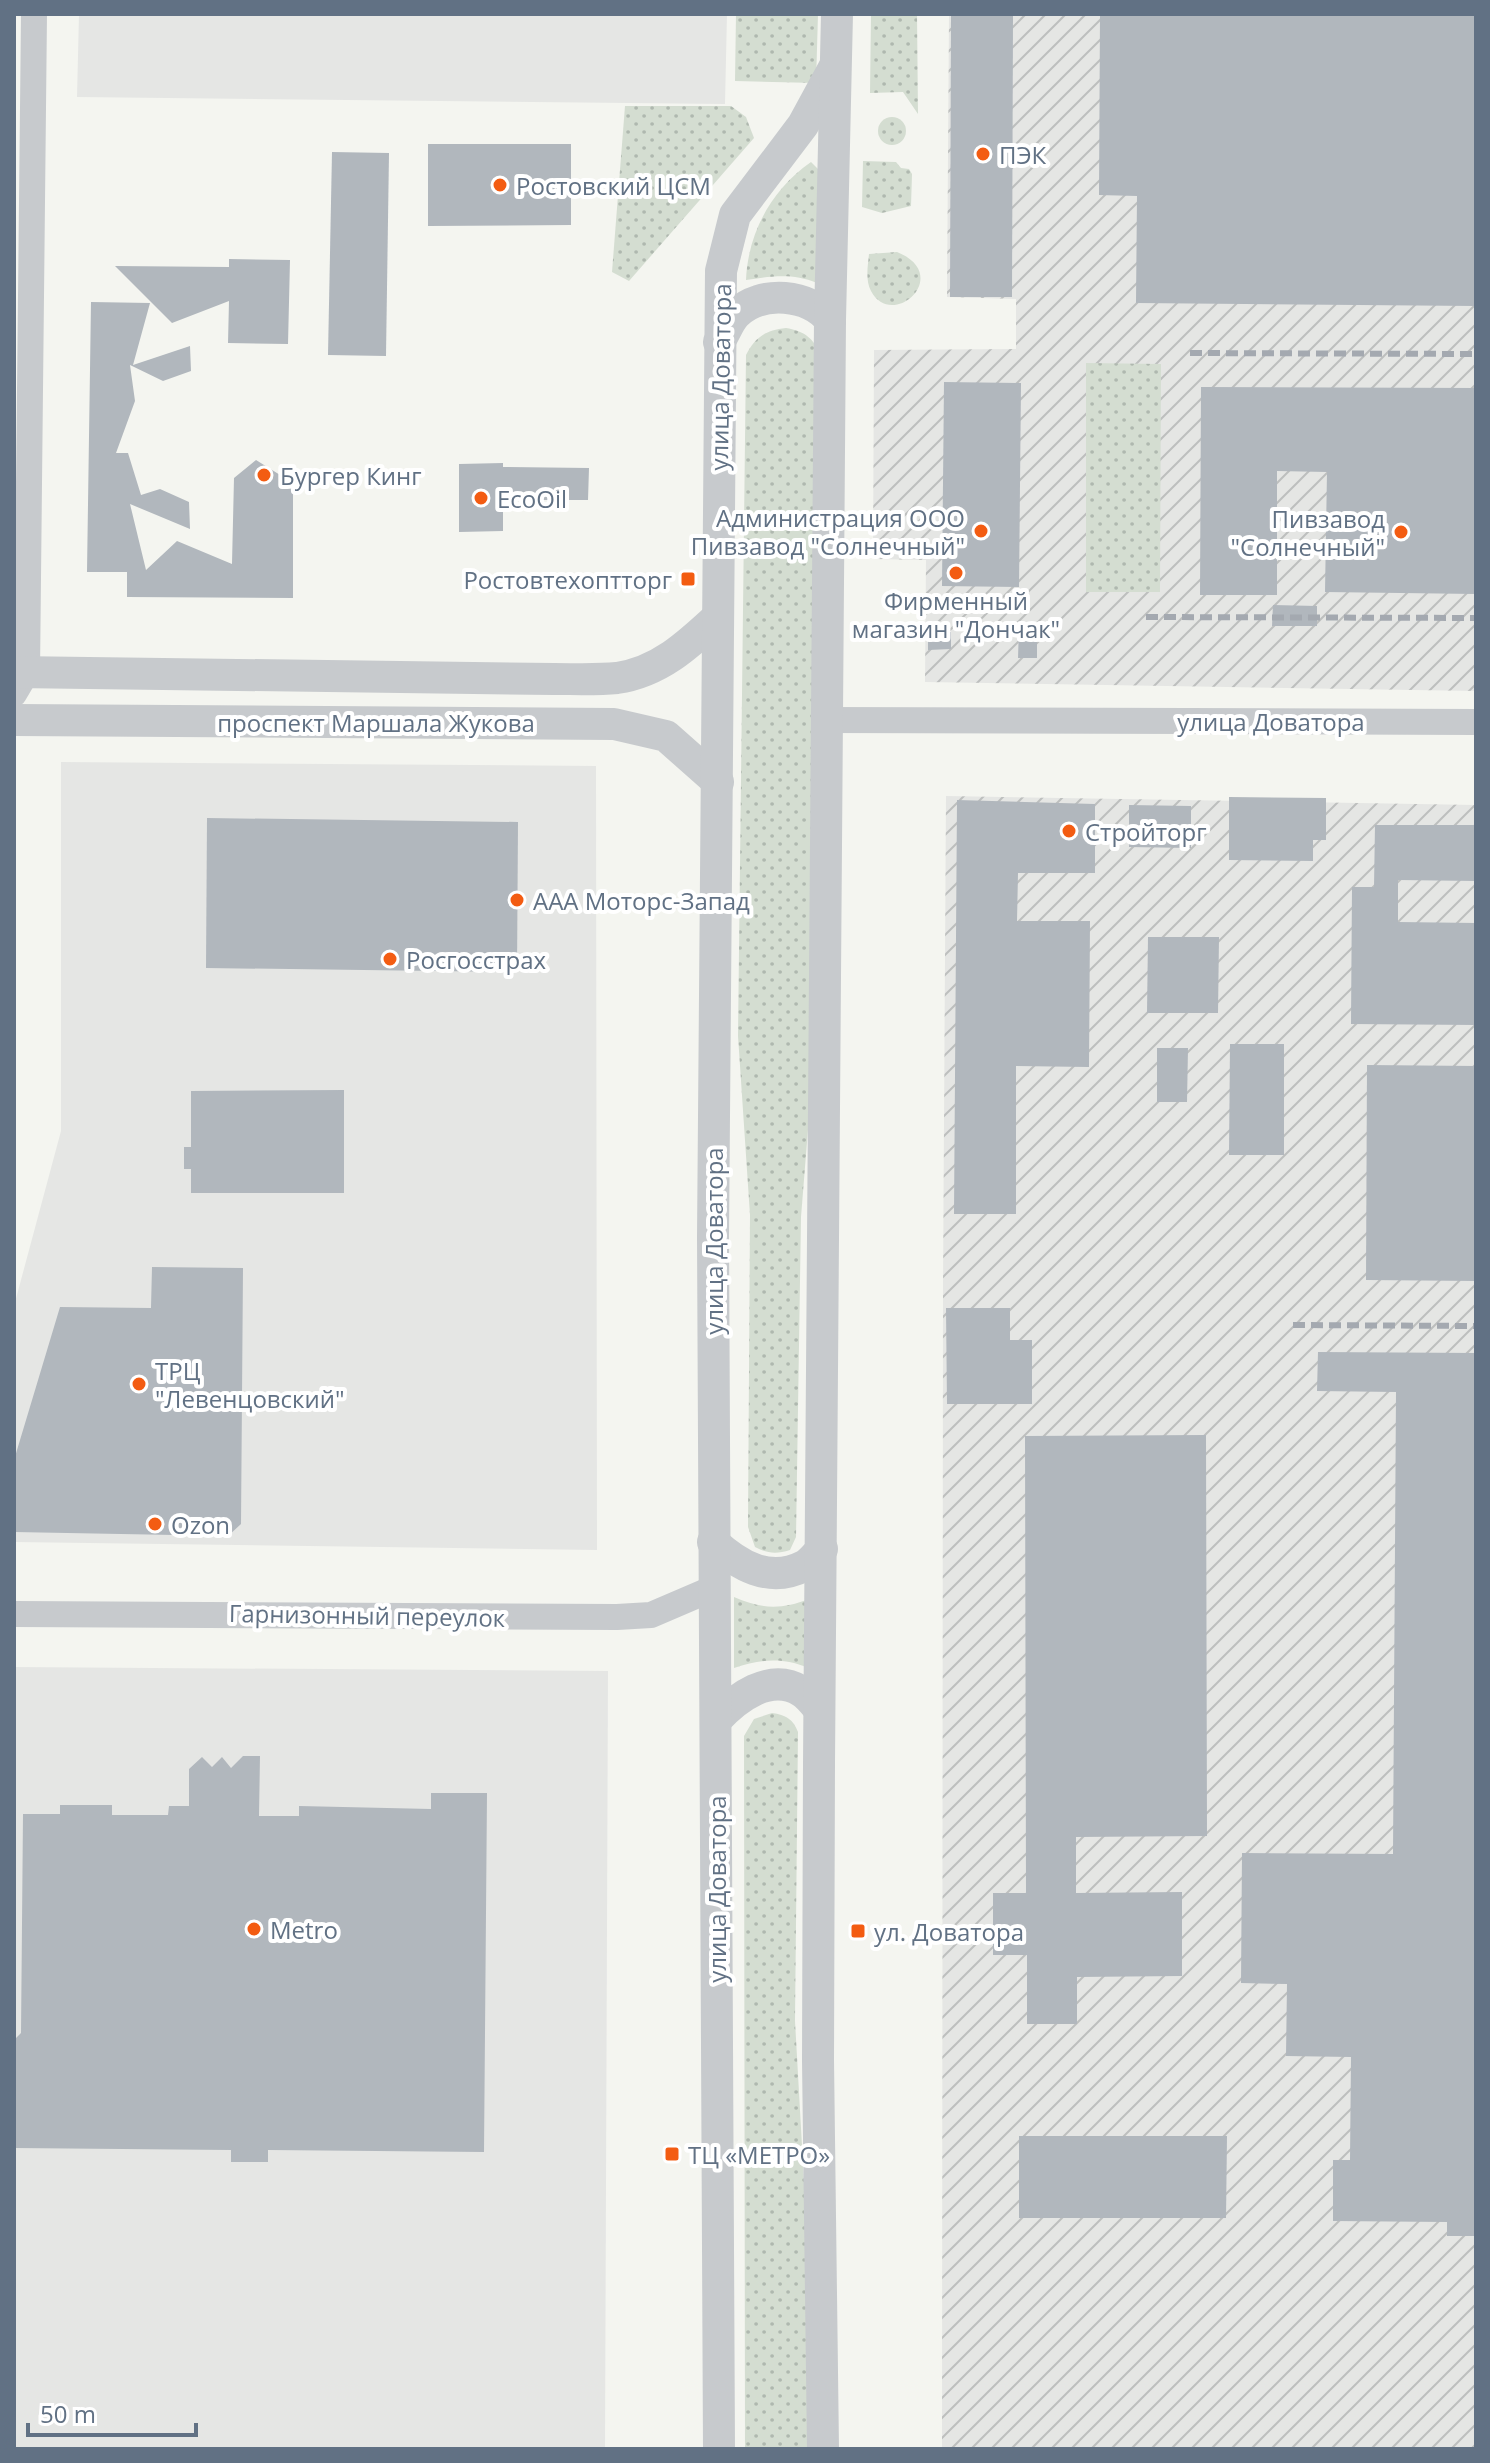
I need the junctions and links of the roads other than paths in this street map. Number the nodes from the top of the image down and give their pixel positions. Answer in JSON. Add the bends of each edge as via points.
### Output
{"nodes":[{"id":1,"x":34,"y":14,"type":"edge"},
{"id":2,"x":837,"y":14,"type":"edge"},
{"id":3,"x":836,"y":65,"type":"junction"},
{"id":4,"x":830,"y":320,"type":"junction"},
{"id":5,"x":719,"y":342,"type":"junction"},
{"id":6,"x":718,"y":617,"type":"junction"},
{"id":7,"x":18,"y":680,"type":"edge"},
{"id":8,"x":14,"y":720,"type":"edge"},
{"id":9,"x":827,"y":720,"type":"junction"},
{"id":10,"x":1476,"y":722,"type":"edge"},
{"id":11,"x":718,"y":782,"type":"junction"},
{"id":12,"x":713,"y":1542,"type":"junction"},
{"id":13,"x":822,"y":1549,"type":"junction"},
{"id":14,"x":714,"y":1588,"type":"junction"},
{"id":15,"x":14,"y":1614,"type":"edge"},
{"id":16,"x":819,"y":1709,"type":"junction"},
{"id":17,"x":716,"y":1720,"type":"junction"},
{"id":18,"x":719,"y":2449,"type":"edge"},
{"id":19,"x":823,"y":2449,"type":"edge"}],
"edges":[{"from":1,"to":7,"type":"street"},
{"from":2,"to":3,"type":"street","name":"улица Доватора"},
{"from":3,"to":4,"type":"street","name":"улица Доватора"},
{"from":3,"to":5,"type":"street","name":"улица Доватора","via":[[803,125],[735,215],[721,271]]},
{"from":4,"to":5,"type":"street","via":[[805,301],[766,300],[737,313]]},
{"from":4,"to":9,"type":"street","name":"улица Доватора"},
{"from":5,"to":6,"type":"street","name":"улица Доватора"},
{"from":6,"to":7,"type":"street","name":"проспект Маршала Жукова","via":[[683,650],[656,666],[618,677]]},
{"from":6,"to":11,"type":"street","name":"улица Доватора"},
{"from":8,"to":11,"type":"street","name":"проспект Маршала Жукова","via":[[614,724],[666,736]]},
{"from":9,"to":10,"type":"street","name":"улица Доватора"},
{"from":9,"to":13,"type":"street","name":"улица Доватора"},
{"from":11,"to":12,"type":"street","name":"улица Доватора"},
{"from":12,"to":13,"type":"street","via":[[735,1562],[778,1573],[805,1566]]},
{"from":12,"to":14,"type":"street","name":"улица Доватора"},
{"from":13,"to":16,"type":"street","name":"улица Доватора"},
{"from":14,"to":15,"type":"street","name":"Гарнизонный переулок","via":[[651,1615],[617,1617]]},
{"from":14,"to":17,"type":"street","name":"улица Доватора"},
{"from":16,"to":17,"type":"street","via":[[803,1691],[789,1686],[757,1688]]},
{"from":16,"to":19,"type":"street","name":"улица Доватора"},
{"from":17,"to":18,"type":"street","name":"улица Доватора"}]}
